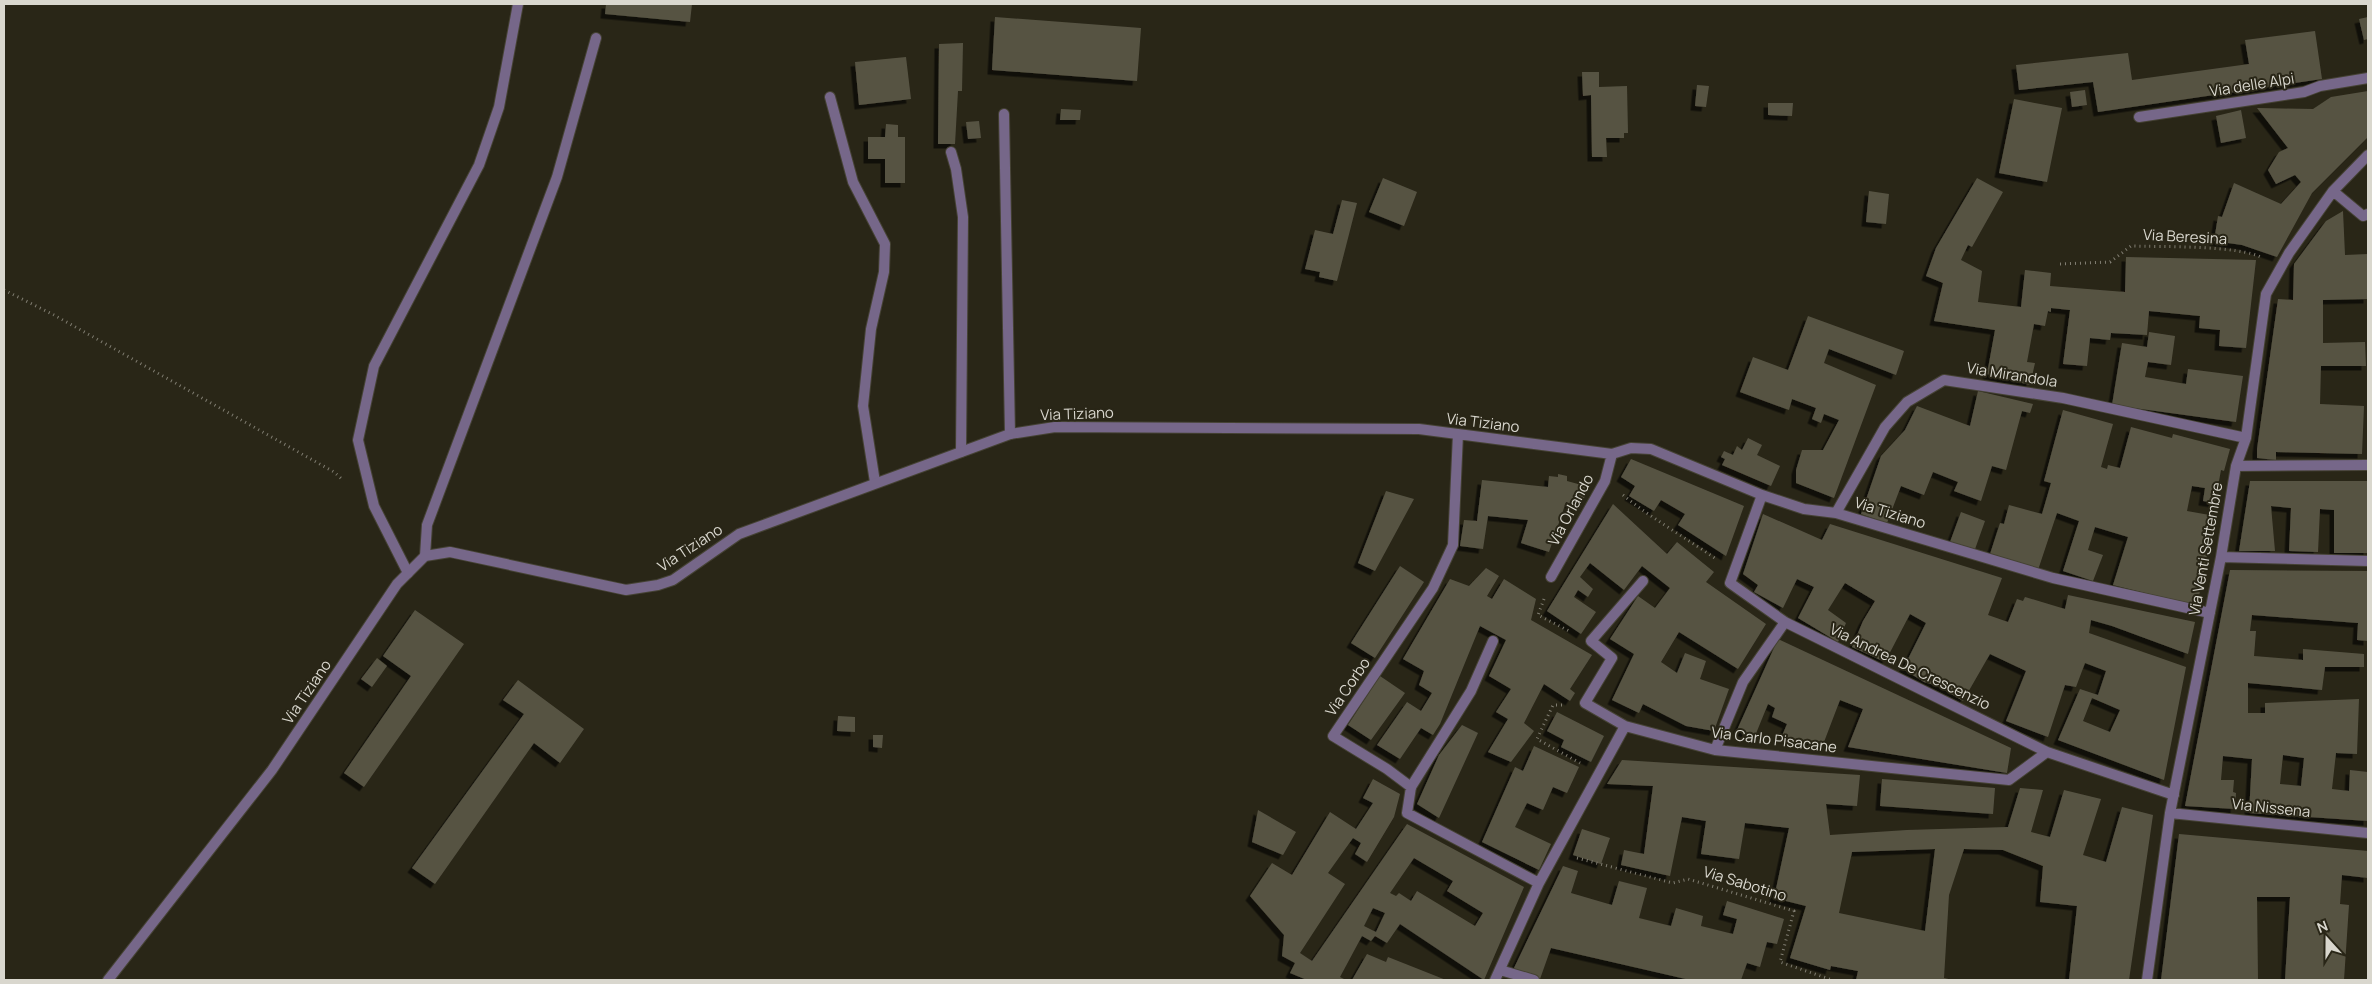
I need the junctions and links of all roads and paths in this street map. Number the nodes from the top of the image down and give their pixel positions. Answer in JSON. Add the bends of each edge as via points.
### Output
{"nodes":[{"id":1,"x":518,"y":4,"type":"edge"},
{"id":2,"x":596,"y":38,"type":"dead end"},
{"id":3,"x":2368,"y":78,"type":"edge"},
{"id":4,"x":830,"y":97,"type":"dead end"},
{"id":5,"x":1004,"y":114,"type":"dead end"},
{"id":6,"x":2139,"y":117,"type":"dead end"},
{"id":7,"x":951,"y":152,"type":"dead end"},
{"id":8,"x":2368,"y":155,"type":"edge"},
{"id":9,"x":2333,"y":191,"type":"junction"},
{"id":10,"x":2368,"y":214,"type":"edge"},
{"id":11,"x":2060,"y":264,"type":"dead end"},
{"id":12,"x":2281,"y":268,"type":"junction"},
{"id":13,"x":4,"y":290,"type":"edge"},
{"id":14,"x":1010,"y":434,"type":"junction"},
{"id":15,"x":1458,"y":434,"type":"junction"},
{"id":16,"x":2246,"y":438,"type":"junction"},
{"id":17,"x":961,"y":452,"type":"junction"},
{"id":18,"x":1612,"y":454,"type":"junction"},
{"id":19,"x":2368,"y":465,"type":"edge"},
{"id":20,"x":2236,"y":466,"type":"junction"},
{"id":21,"x":1604,"y":480,"type":"junction"},
{"id":22,"x":875,"y":482,"type":"junction"},
{"id":23,"x":1762,"y":495,"type":"junction"},
{"id":24,"x":374,"y":506,"type":"junction"},
{"id":25,"x":1836,"y":513,"type":"junction"},
{"id":26,"x":425,"y":556,"type":"junction"},
{"id":27,"x":2221,"y":557,"type":"junction"},
{"id":28,"x":2368,"y":561,"type":"edge"},
{"id":29,"x":1733,"y":570,"type":"junction"},
{"id":30,"x":408,"y":572,"type":"junction"},
{"id":31,"x":1551,"y":577,"type":"joint"},
{"id":32,"x":1642,"y":581,"type":"dead end"},
{"id":33,"x":2210,"y":613,"type":"junction"},
{"id":34,"x":1785,"y":622,"type":"junction"},
{"id":35,"x":1493,"y":641,"type":"dead end"},
{"id":36,"x":1591,"y":641,"type":"junction"},
{"id":37,"x":1586,"y":703,"type":"junction"},
{"id":38,"x":1625,"y":726,"type":"junction"},
{"id":39,"x":1715,"y":750,"type":"junction"},
{"id":40,"x":2047,"y":752,"type":"junction"},
{"id":41,"x":1598,"y":773,"type":"junction"},
{"id":42,"x":1411,"y":787,"type":"junction"},
{"id":43,"x":2174,"y":795,"type":"junction"},
{"id":44,"x":2170,"y":813,"type":"junction"},
{"id":45,"x":2368,"y":834,"type":"edge"},
{"id":46,"x":1555,"y":853,"type":"junction"},
{"id":47,"x":1539,"y":883,"type":"junction"},
{"id":48,"x":1500,"y":970,"type":"junction"},
{"id":49,"x":108,"y":980,"type":"edge"},
{"id":50,"x":1495,"y":980,"type":"edge"},
{"id":51,"x":1534,"y":980,"type":"edge"},
{"id":52,"x":1832,"y":980,"type":"edge"},
{"id":53,"x":2147,"y":980,"type":"edge"}],
"edges":[{"from":1,"to":24,"type":"street","via":[[499,107],[479,165],[374,366],[358,440]]},
{"from":2,"to":26,"type":"street","via":[[556,177],[427,524]]},
{"from":3,"to":6,"type":"street","name":"Via delle Alpi","via":[[2304,92]]},
{"from":4,"to":22,"type":"street","via":[[853,182],[885,244],[884,272],[872,329],[863,406]]},
{"from":5,"to":14,"type":"street"},
{"from":7,"to":17,"type":"street","via":[[963,217]]},
{"from":8,"to":9,"type":"street","name":"Via Venti Settembre"},
{"from":9,"to":10,"type":"street","via":[[2363,216]]},
{"from":9,"to":12,"type":"street","name":"Via Venti Settembre"},
{"from":11,"to":12,"type":"path","name":"Via Beresina","via":[[2110,262],[2131,246],[2256,254]]},
{"from":12,"to":16,"type":"street","name":"Via Venti Settembre","via":[[2266,294]]},
{"from":13,"to":24,"type":"path","via":[[334,472]]},
{"from":14,"to":15,"type":"street","name":"Via Tiziano","via":[[1056,427],[1418,430]]},
{"from":14,"to":17,"type":"street","name":"Via Tiziano"},
{"from":15,"to":18,"type":"street","name":"Via Tiziano"},
{"from":15,"to":42,"type":"street","name":"Via Corbo","via":[[1452,546],[1433,588],[1333,736]]},
{"from":16,"to":20,"type":"street","name":"Via Venti Settembre"},
{"from":16,"to":25,"type":"street","name":"Via Mirandola","via":[[2063,398],[1944,380],[1907,402],[1885,427]]},
{"from":17,"to":22,"type":"street","name":"Via Tiziano"},
{"from":18,"to":21,"type":"street","name":"Via Orlando"},
{"from":18,"to":23,"type":"street","name":"Via Tiziano","via":[[1631,448],[1652,449]]},
{"from":19,"to":20,"type":"street"},
{"from":20,"to":27,"type":"street","name":"Via Venti Settembre"},
{"from":21,"to":29,"type":"path","via":[[1652,519],[1668,526]]},
{"from":21,"to":31,"type":"street","name":"Via Orlando"},
{"from":22,"to":26,"type":"street","name":"Via Tiziano","via":[[739,534],[673,580],[626,590],[450,552]]},
{"from":23,"to":25,"type":"street","name":"Via Tiziano","via":[[1804,509]]},
{"from":23,"to":29,"type":"street"},
{"from":24,"to":30,"type":"street"},
{"from":25,"to":33,"type":"street","name":"Via Tiziano","via":[[2053,578]]},
{"from":26,"to":30,"type":"street","name":"Via Tiziano"},
{"from":27,"to":28,"type":"street"},
{"from":27,"to":33,"type":"street","name":"Via Venti Settembre"},
{"from":29,"to":34,"type":"street","name":"Via Andrea De Crescenzio","via":[[1730,582]]},
{"from":30,"to":49,"type":"street","name":"Via Tiziano","via":[[382,604],[272,770]]},
{"from":31,"to":36,"type":"path","via":[[1538,615]]},
{"from":32,"to":36,"type":"street"},
{"from":33,"to":43,"type":"street","name":"Via Venti Settembre"},
{"from":34,"to":39,"type":"street","via":[[1743,682]]},
{"from":34,"to":40,"type":"street","name":"Via Andrea De Crescenzio"},
{"from":35,"to":42,"type":"street","via":[[1471,691]]},
{"from":36,"to":37,"type":"street","via":[[1612,658]]},
{"from":37,"to":38,"type":"street","name":"Via Carlo Pisacane"},
{"from":37,"to":41,"type":"path","via":[[1553,705],[1537,739]]},
{"from":38,"to":39,"type":"street","name":"Via Carlo Pisacane"},
{"from":38,"to":41,"type":"street"},
{"from":39,"to":40,"type":"street","name":"Via Carlo Pisacane","via":[[2009,780]]},
{"from":40,"to":43,"type":"street","name":"Via Andrea De Crescenzio"},
{"from":41,"to":46,"type":"street"},
{"from":42,"to":47,"type":"street","via":[[1407,813]]},
{"from":43,"to":44,"type":"street","name":"Via Venti Settembre"},
{"from":44,"to":45,"type":"street","name":"Via Nissena"},
{"from":44,"to":53,"type":"street","name":"Via Venti Settembre"},
{"from":46,"to":47,"type":"street"},
{"from":46,"to":52,"type":"path","name":"Via Sabotino","via":[[1673,883],[1688,879],[1794,911],[1780,962]]},
{"from":47,"to":48,"type":"street"},
{"from":48,"to":50,"type":"street"},
{"from":48,"to":51,"type":"street"}]}
